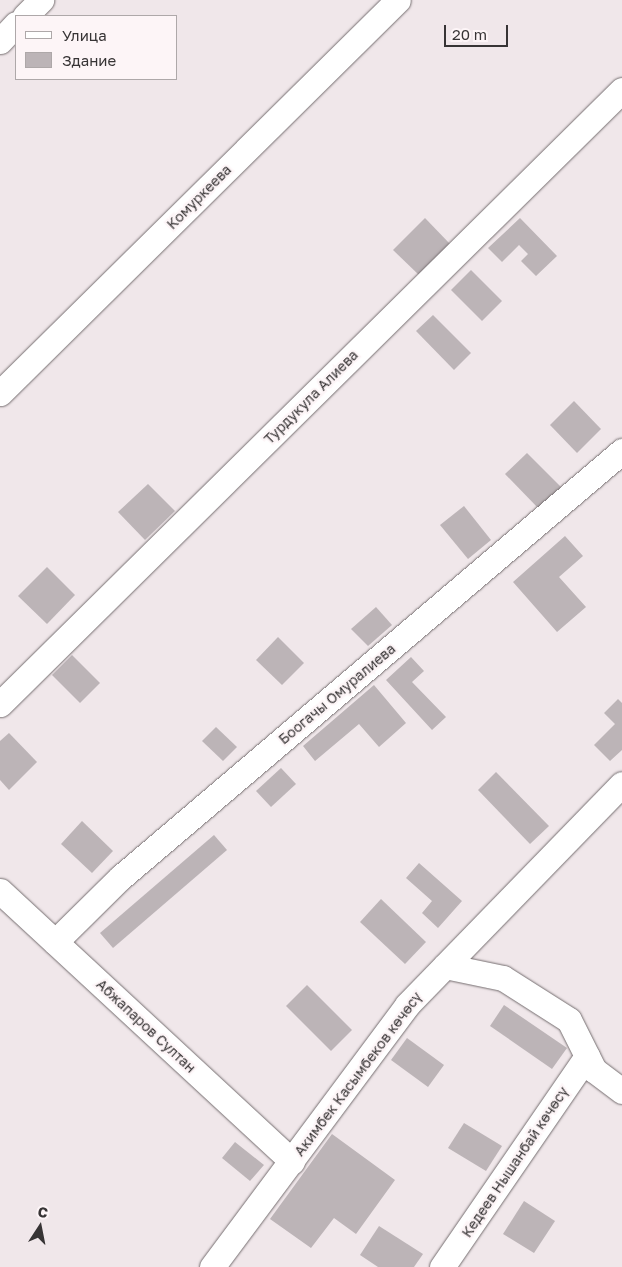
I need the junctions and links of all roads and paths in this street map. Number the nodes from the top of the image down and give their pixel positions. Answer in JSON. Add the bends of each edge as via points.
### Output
{"nodes":[{"id":1,"x":41,"y":0,"type":"edge"},
{"id":2,"x":398,"y":0,"type":"edge"},
{"id":3,"x":25,"y":15,"type":"edge"},
{"id":4,"x":15,"y":25,"type":"edge"},
{"id":5,"x":0,"y":41,"type":"edge"},
{"id":6,"x":622,"y":90,"type":"edge"},
{"id":7,"x":0,"y":393,"type":"edge"},
{"id":8,"x":622,"y":451,"type":"edge"},
{"id":9,"x":0,"y":704,"type":"edge"},
{"id":10,"x":622,"y":784,"type":"edge"},
{"id":11,"x":0,"y":892,"type":"edge"},
{"id":12,"x":55,"y":942,"type":"junction"},
{"id":13,"x":446,"y":966,"type":"junction"},
{"id":14,"x":587,"y":1056,"type":"junction"},
{"id":15,"x":622,"y":1091,"type":"edge"},
{"id":16,"x":292,"y":1161,"type":"junction"},
{"id":17,"x":212,"y":1267,"type":"edge"},
{"id":18,"x":442,"y":1267,"type":"edge"}],
"edges":[{"from":1,"to":3,"type":"street"},
{"from":2,"to":7,"type":"street","name":"Комуркеева"},
{"from":4,"to":5,"type":"street"},
{"from":6,"to":9,"type":"street","name":"Турдукула Алиева"},
{"from":8,"to":12,"type":"street","name":"Боогачы Омуралиева","via":[[121,877]]},
{"from":10,"to":13,"type":"street","name":"Акимбек Касымбеков көчөсү"},
{"from":11,"to":12,"type":"street","name":"Абжапаров Султан"},
{"from":12,"to":16,"type":"street","name":"Абжапаров Султан"},
{"from":13,"to":14,"type":"street","via":[[503,978],[569,1020]]},
{"from":13,"to":16,"type":"street","name":"Акимбек Касымбеков көчөсү","via":[[407,1005]]},
{"from":14,"to":15,"type":"street","via":[[594,1070]]},
{"from":14,"to":18,"type":"street","name":"Кедеев Нышанбай көчөсү"},
{"from":16,"to":17,"type":"street","name":"Акимбек Касымбеков көчөсү"}]}
